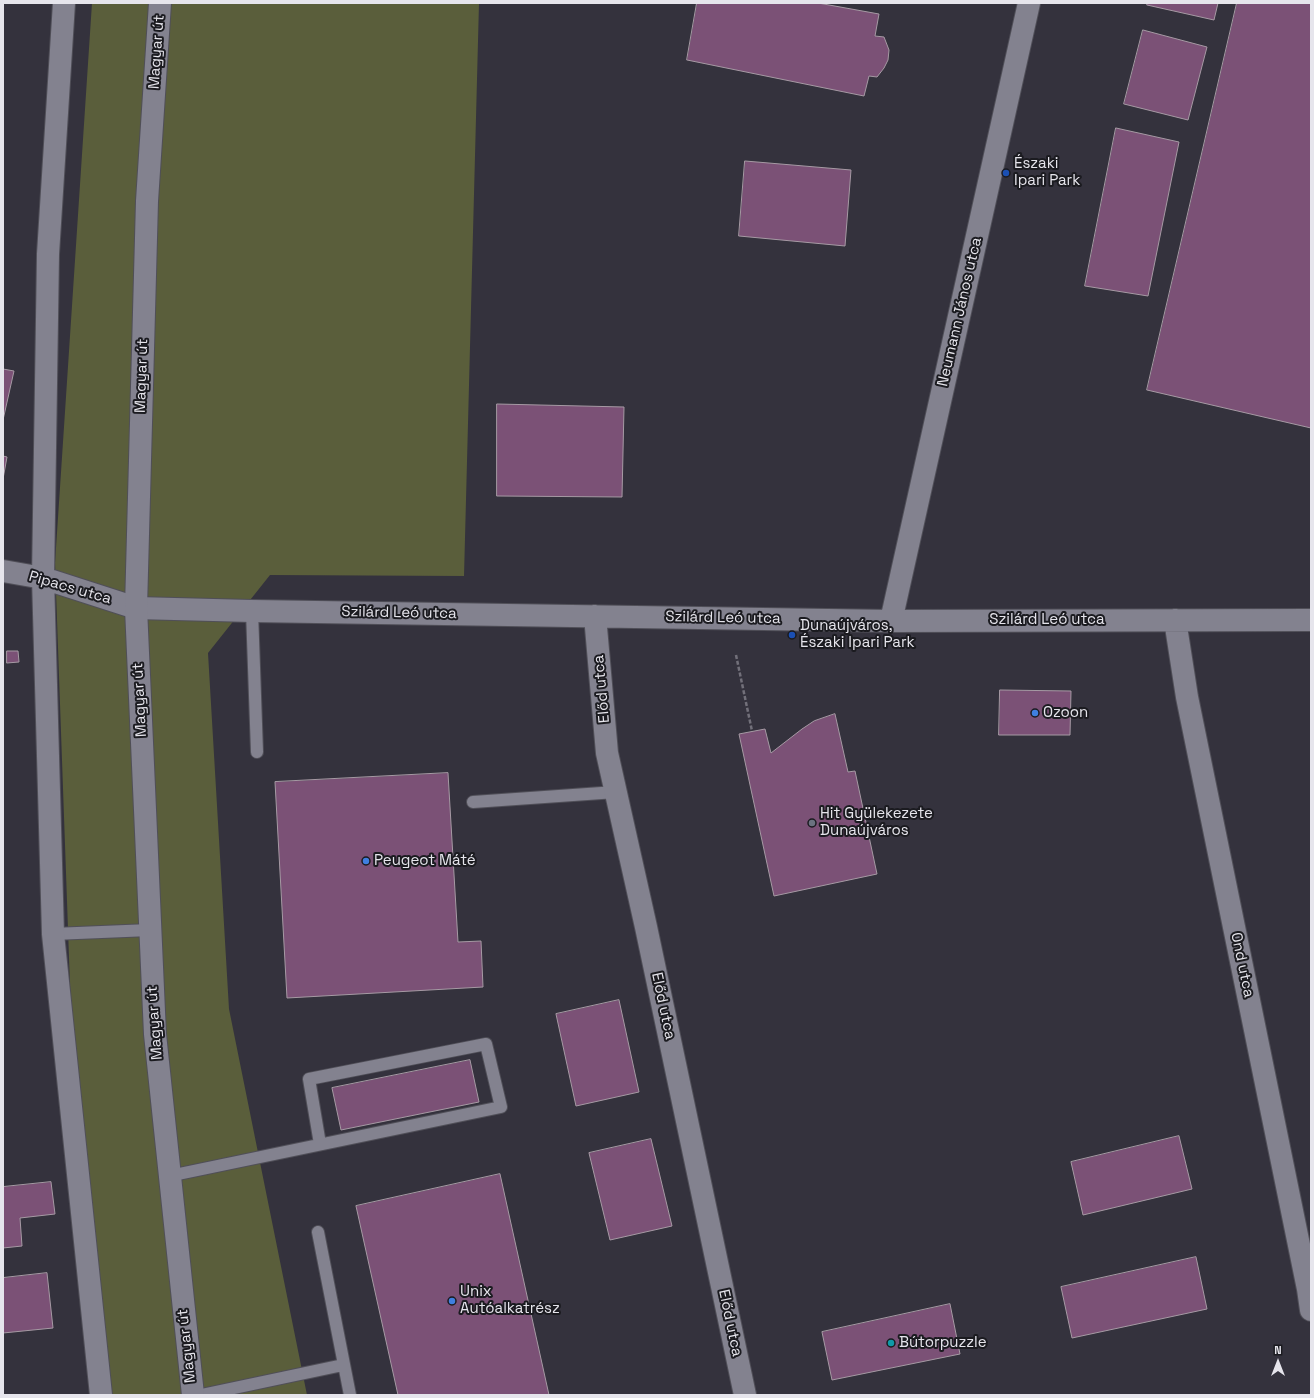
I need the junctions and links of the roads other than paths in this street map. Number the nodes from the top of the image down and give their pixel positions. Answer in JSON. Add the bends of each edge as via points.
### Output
{"nodes":[{"id":1,"x":64,"y":3,"type":"edge"},
{"id":2,"x":160,"y":3,"type":"edge"},
{"id":3,"x":1029,"y":3,"type":"edge"},
{"id":4,"x":3,"y":571,"type":"edge"},
{"id":5,"x":43,"y":578,"type":"junction"},
{"id":6,"x":136,"y":608,"type":"junction"},
{"id":7,"x":252,"y":611,"type":"junction"},
{"id":8,"x":595,"y":616,"type":"junction"},
{"id":9,"x":1175,"y":620,"type":"junction"},
{"id":10,"x":1311,"y":620,"type":"edge"},
{"id":11,"x":892,"y":621,"type":"junction"},
{"id":12,"x":257,"y":752,"type":"dead end"},
{"id":13,"x":616,"y":792,"type":"junction"},
{"id":14,"x":473,"y":802,"type":"dead end"},
{"id":15,"x":150,"y":930,"type":"junction"},
{"id":16,"x":53,"y":934,"type":"junction"},
{"id":17,"x":320,"y":1144,"type":"junction"},
{"id":18,"x":169,"y":1176,"type":"junction"},
{"id":19,"x":318,"y":1232,"type":"dead end"},
{"id":20,"x":1311,"y":1310,"type":"edge"},
{"id":21,"x":343,"y":1365,"type":"junction"},
{"id":22,"x":101,"y":1395,"type":"edge"},
{"id":23,"x":193,"y":1395,"type":"edge"},
{"id":24,"x":201,"y":1395,"type":"edge"},
{"id":25,"x":350,"y":1395,"type":"edge"},
{"id":26,"x":745,"y":1395,"type":"edge"}],
"edges":[{"from":1,"to":5,"type":"street","via":[[48,254]]},
{"from":2,"to":6,"type":"street","name":"Magyar út","via":[[147,201]]},
{"from":3,"to":11,"type":"street","name":"Neumann János utca"},
{"from":4,"to":5,"type":"street","name":"Pipacs utca"},
{"from":5,"to":6,"type":"street","name":"Pipacs utca"},
{"from":5,"to":16,"type":"street"},
{"from":6,"to":7,"type":"street","name":"Szilárd Leó utca"},
{"from":6,"to":15,"type":"street","name":"Magyar út"},
{"from":7,"to":8,"type":"street","name":"Szilárd Leó utca"},
{"from":7,"to":12,"type":"lane"},
{"from":8,"to":11,"type":"street","name":"Szilárd Leó utca"},
{"from":8,"to":13,"type":"street","name":"Előd utca","via":[[607,753]]},
{"from":9,"to":10,"type":"street","name":"Szilárd Leó utca"},
{"from":9,"to":11,"type":"street","name":"Szilárd Leó utca"},
{"from":9,"to":20,"type":"street","name":"Ond utca","via":[[1187,697]]},
{"from":13,"to":14,"type":"lane"},
{"from":13,"to":26,"type":"street","name":"Előd utca"},
{"from":15,"to":16,"type":"lane"},
{"from":15,"to":18,"type":"street","name":"Magyar út","via":[[154,1034]]},
{"from":16,"to":22,"type":"street"},
{"from":17,"to":17,"type":"lane","via":[[501,1107],[486,1044],[308,1079]]},
{"from":17,"to":18,"type":"lane"},
{"from":18,"to":23,"type":"street","name":"Magyar út"},
{"from":19,"to":21,"type":"lane"},
{"from":21,"to":24,"type":"lane"},
{"from":21,"to":25,"type":"lane"}]}
